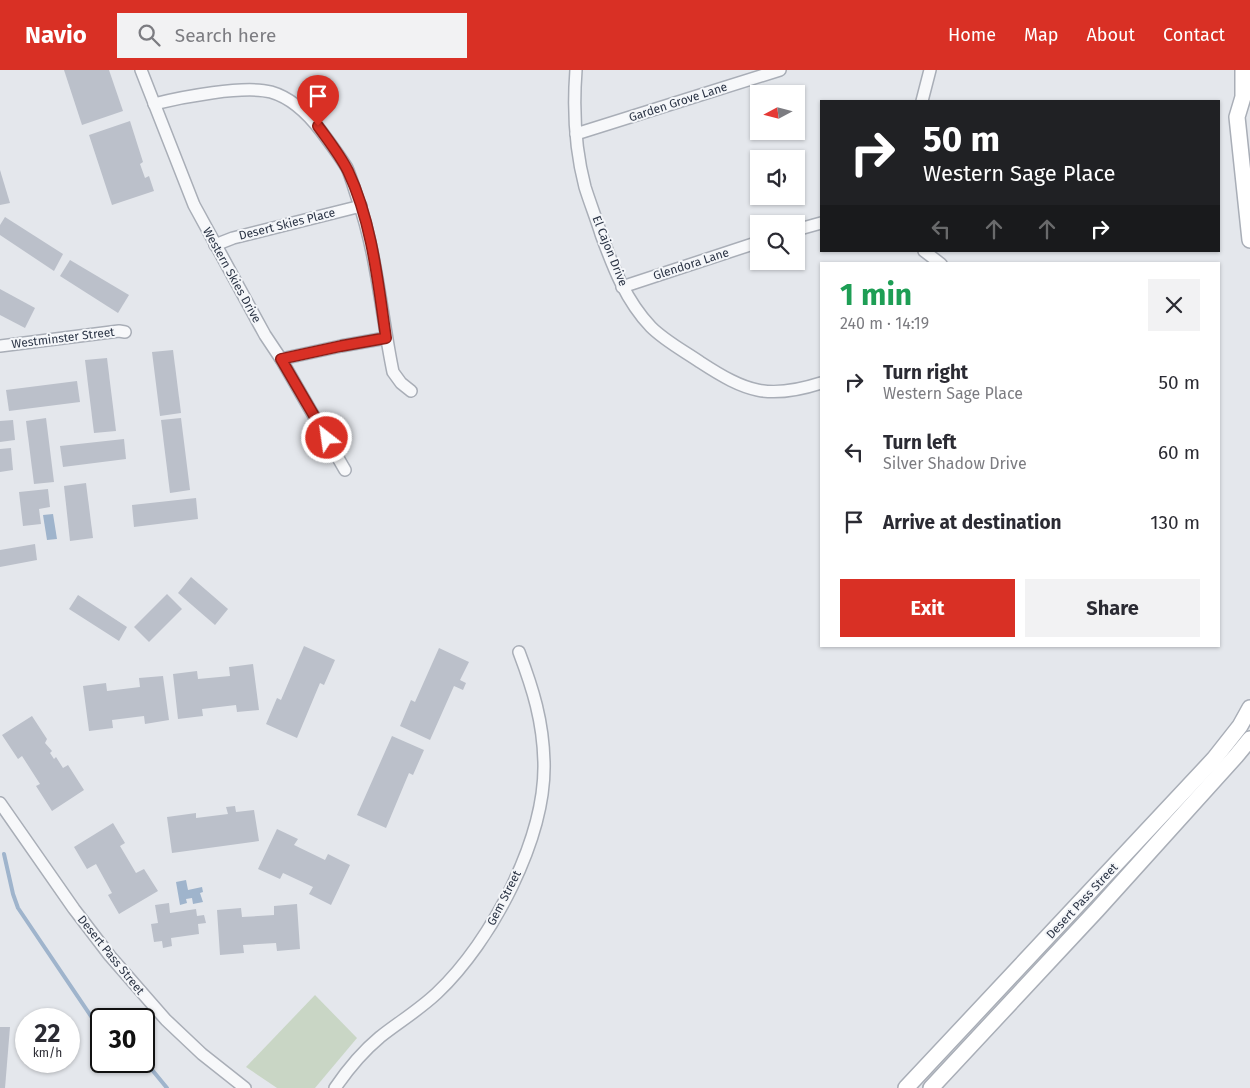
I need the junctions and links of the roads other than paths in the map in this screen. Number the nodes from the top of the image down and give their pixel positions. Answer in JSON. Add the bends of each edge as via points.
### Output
{"nodes":[{"id":1,"x":141,"y":70,"type":"edge"},
{"id":2,"x":576,"y":70,"type":"edge"},
{"id":3,"x":780,"y":70,"type":"edge"},
{"id":4,"x":930,"y":70,"type":"edge"},
{"id":5,"x":1242,"y":70,"type":"edge"},
{"id":6,"x":922,"y":100,"type":"edge"},
{"id":7,"x":1247,"y":103,"type":"edge"},
{"id":8,"x":154,"y":104,"type":"junction"},
{"id":9,"x":576,"y":134,"type":"junction"},
{"id":10,"x":361,"y":206,"type":"junction"},
{"id":11,"x":820,"y":222,"type":"edge"},
{"id":12,"x":805,"y":227,"type":"edge"},
{"id":13,"x":1250,"y":240,"type":"edge"},
{"id":14,"x":214,"y":245,"type":"junction"},
{"id":15,"x":750,"y":245,"type":"edge"},
{"id":16,"x":925,"y":252,"type":"edge"},
{"id":17,"x":938,"y":262,"type":"edge"},
{"id":18,"x":622,"y":287,"type":"junction"},
{"id":19,"x":125,"y":332,"type":"dead end"},
{"id":20,"x":386,"y":338,"type":"junction"},
{"id":21,"x":0,"y":346,"type":"edge"},
{"id":22,"x":281,"y":359,"type":"junction"},
{"id":23,"x":820,"y":383,"type":"edge"},
{"id":24,"x":411,"y":390,"type":"dead end"},
{"id":25,"x":345,"y":470,"type":"dead end"},
{"id":26,"x":519,"y":652,"type":"dead end"},
{"id":27,"x":1250,"y":708,"type":"edge"},
{"id":28,"x":1250,"y":739,"type":"edge"},
{"id":29,"x":0,"y":803,"type":"edge"},
{"id":30,"x":4,"y":817,"type":"edge"},
{"id":31,"x":245,"y":1088,"type":"edge"},
{"id":32,"x":335,"y":1088,"type":"edge"},
{"id":33,"x":906,"y":1088,"type":"edge"},
{"id":34,"x":931,"y":1088,"type":"edge"}],
"edges":[{"from":1,"to":8,"type":"street","name":"Western Skies Drive"},
{"from":2,"to":9,"type":"street","name":"El Cajon Drive"},
{"from":3,"to":9,"type":"street","name":"Garden Grove Lane"},
{"from":4,"to":6,"type":"street"},
{"from":5,"to":7,"type":"street"},
{"from":7,"to":13,"type":"street","via":[[1237,116]]},
{"from":8,"to":10,"type":"street","via":[[247,89],[282,96],[303,110],[334,148],[348,170]]},
{"from":8,"to":14,"type":"street","name":"Western Skies Drive","via":[[186,189]]},
{"from":9,"to":18,"type":"street","name":"El Cajon Drive","via":[[586,188]]},
{"from":10,"to":14,"type":"street","name":"Desert Skies Place"},
{"from":10,"to":20,"type":"street"},
{"from":11,"to":12,"type":"street"},
{"from":14,"to":22,"type":"street","name":"Western Skies Drive"},
{"from":15,"to":18,"type":"street","name":"Glendora Lane"},
{"from":16,"to":17,"type":"street"},
{"from":18,"to":23,"type":"street","name":"El Cajon Drive","via":[[652,328],[728,380],[757,390],[777,392]]},
{"from":19,"to":21,"type":"street","name":"Westminster Street"},
{"from":20,"to":22,"type":"street"},
{"from":20,"to":24,"type":"street","via":[[393,372]]},
{"from":22,"to":25,"type":"street","name":"Western Skies Drive"},
{"from":26,"to":32,"type":"street","name":"Gem Street","via":[[540,718],[544,762],[542,793],[534,830],[521,864],[487,931],[459,969],[437,993],[364,1052]]},
{"from":27,"to":33,"type":"street","name":"Desert Pass Street","via":[[1214,759]]},
{"from":28,"to":34,"type":"street","name":"Desert Pass Street"},
{"from":29,"to":30,"type":"street","name":"Desert Pass Street"},
{"from":30,"to":31,"type":"street","name":"Desert Pass Street","via":[[110,956],[166,1020]]}]}
